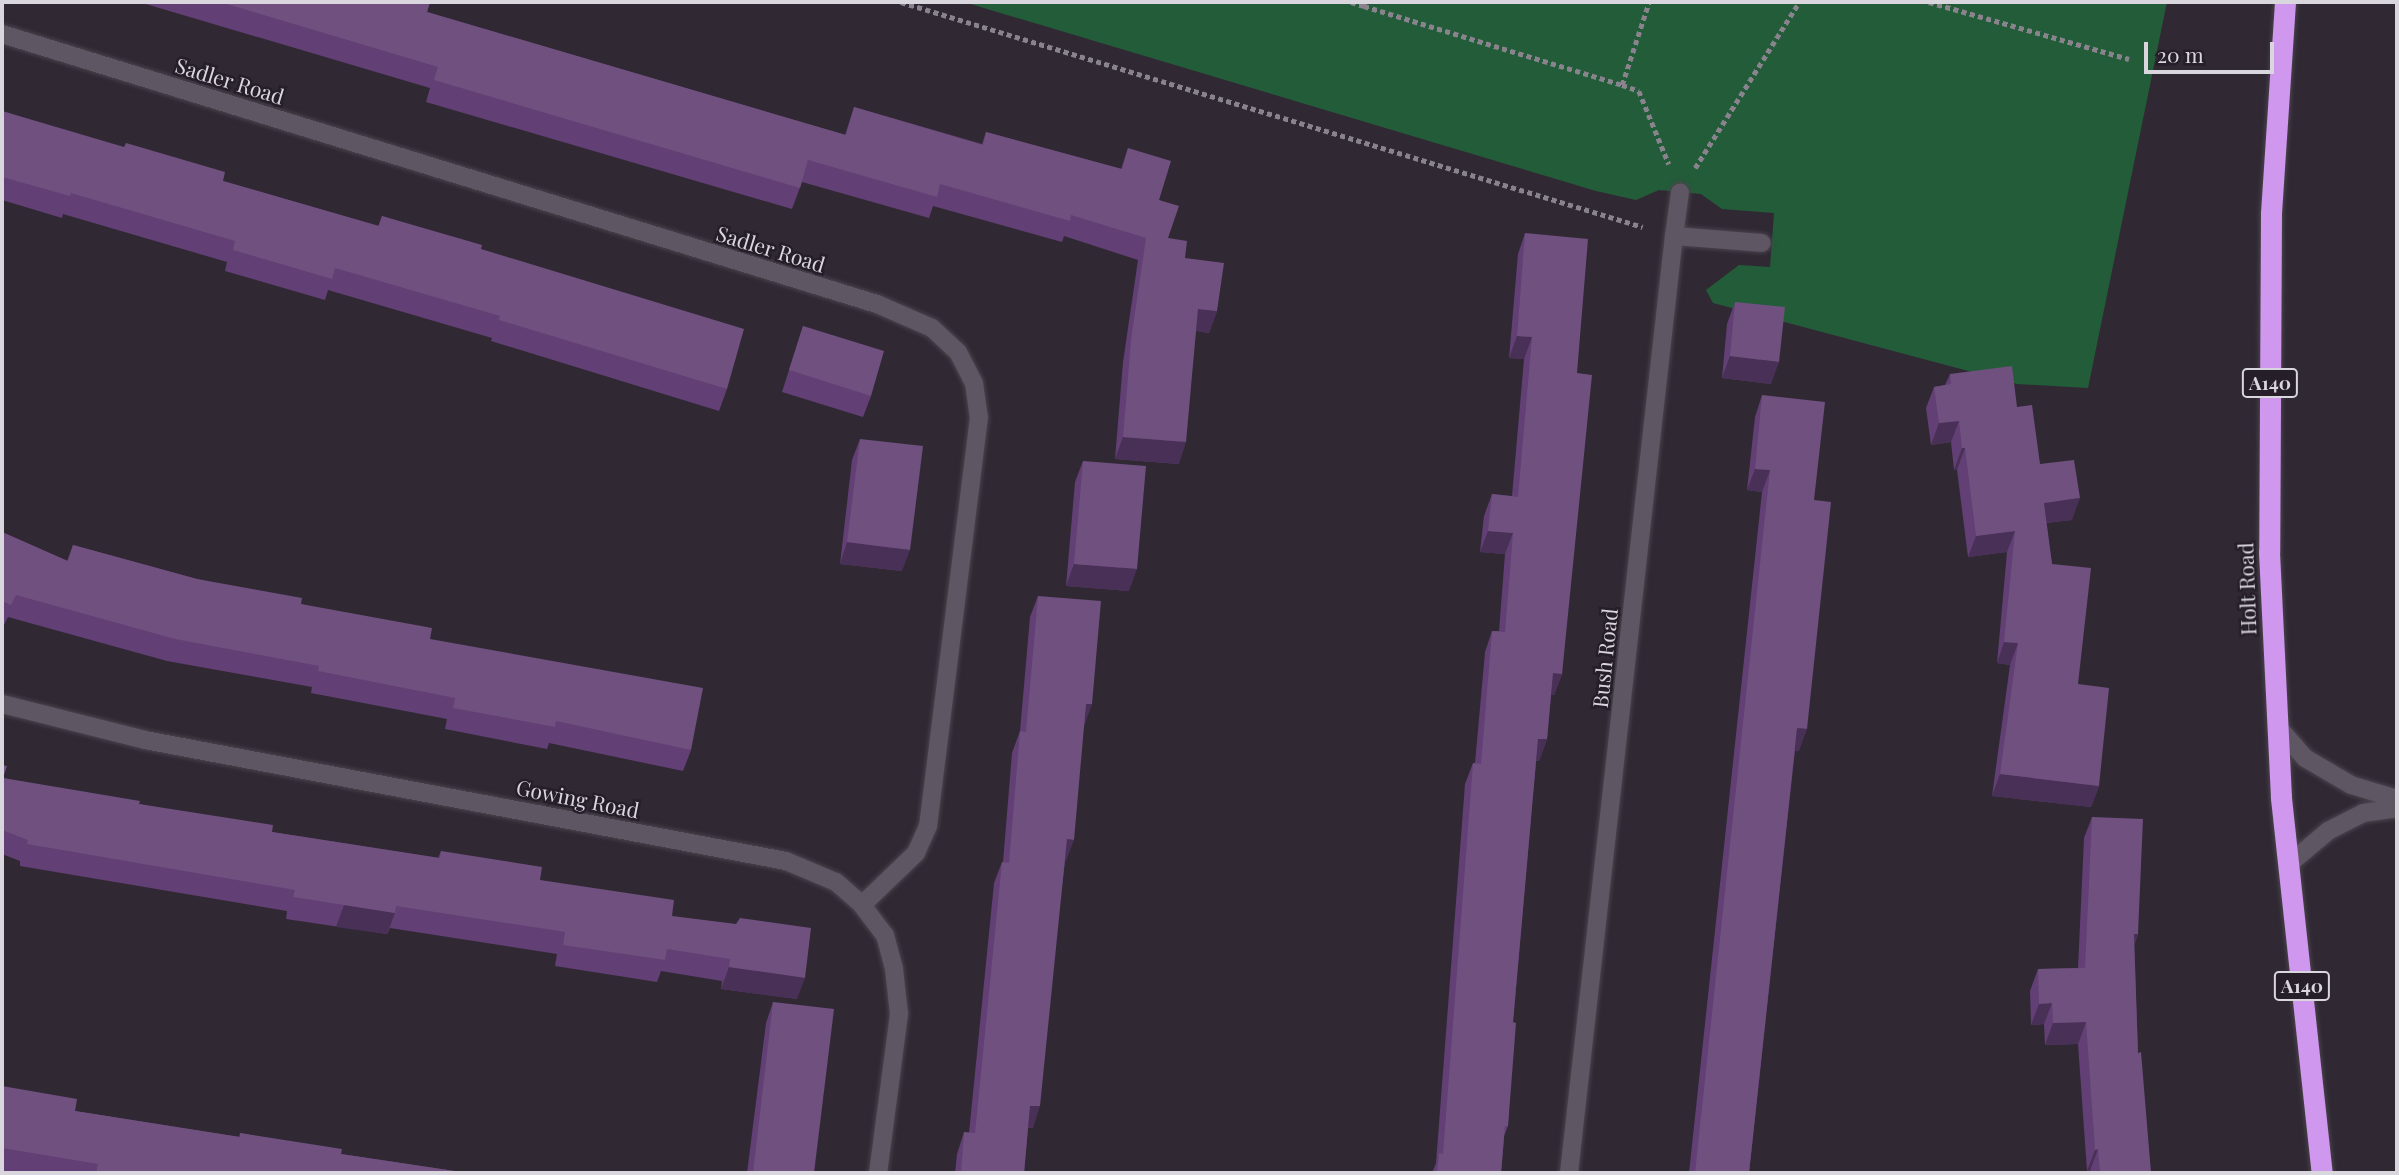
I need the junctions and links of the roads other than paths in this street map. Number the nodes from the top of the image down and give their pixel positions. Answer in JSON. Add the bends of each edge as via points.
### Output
{"nodes":[{"id":1,"x":2285,"y":2,"type":"edge"},
{"id":2,"x":2,"y":34,"type":"edge"},
{"id":3,"x":1680,"y":192,"type":"road end"},
{"id":4,"x":1674,"y":236,"type":"junction"},
{"id":5,"x":1762,"y":243,"type":"dead end"},
{"id":6,"x":2,"y":704,"type":"edge"},
{"id":7,"x":2277,"y":726,"type":"junction"},
{"id":8,"x":2397,"y":799,"type":"edge"},
{"id":9,"x":2397,"y":808,"type":"edge"},
{"id":10,"x":2289,"y":864,"type":"junction"},
{"id":11,"x":862,"y":905,"type":"junction"},
{"id":12,"x":878,"y":1173,"type":"edge"},
{"id":13,"x":1569,"y":1173,"type":"edge"},
{"id":14,"x":2322,"y":1173,"type":"edge"}],
"edges":[{"from":1,"to":7,"type":"highway","name":"Holt Road","number":"A140","via":[[2271,214],[2269,552]]},
{"from":2,"to":11,"type":"street","name":"Sadler Road","via":[[877,304],[932,328],[958,352],[974,383],[979,417],[928,826],[916,853]]},
{"from":3,"to":4,"type":"street","name":"Bush Road"},
{"from":4,"to":5,"type":"street"},
{"from":4,"to":13,"type":"street","name":"Bush Road"},
{"from":6,"to":11,"type":"street","name":"Gowing Road","via":[[145,740],[786,861],[836,882]]},
{"from":7,"to":8,"type":"street","via":[[2305,758],[2351,785]]},
{"from":7,"to":10,"type":"highway","name":"Holt Road","number":"A140"},
{"from":9,"to":10,"type":"street","via":[[2363,813],[2328,831]]},
{"from":10,"to":14,"type":"highway","name":"Holt Road","number":"A140"},
{"from":11,"to":12,"type":"street","name":"Gowing Road","via":[[885,935],[899,1014]]}]}
